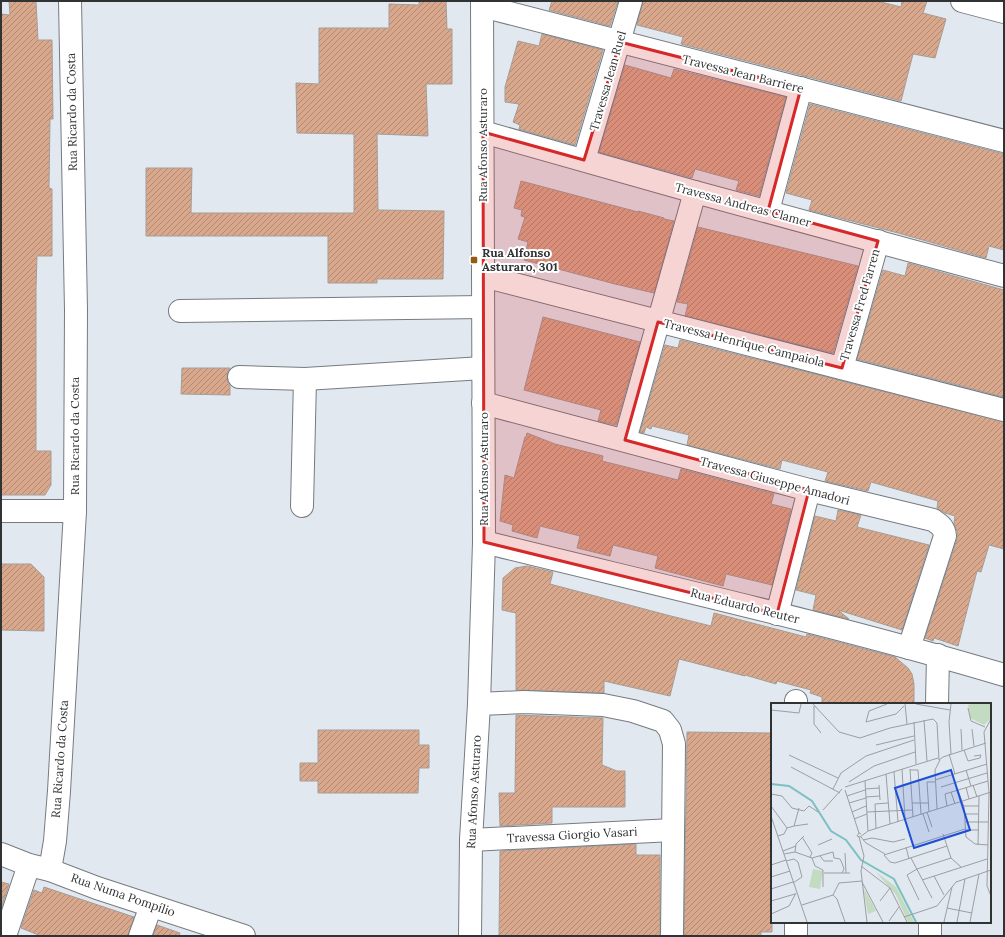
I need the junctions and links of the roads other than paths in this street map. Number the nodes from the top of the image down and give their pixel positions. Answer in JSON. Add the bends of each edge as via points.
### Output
{"nodes":[{"id":1,"x":70,"y":1,"type":"edge"},
{"id":2,"x":631,"y":1,"type":"edge"},
{"id":3,"x":963,"y":1,"type":"edge"},
{"id":4,"x":482,"y":4,"type":"edge"},
{"id":5,"x":1004,"y":12,"type":"edge"},
{"id":6,"x":620,"y":42,"type":"junction"},
{"id":7,"x":801,"y":88,"type":"junction"},
{"id":8,"x":483,"y":132,"type":"junction"},
{"id":9,"x":1004,"y":140,"type":"edge"},
{"id":10,"x":584,"y":160,"type":"junction"},
{"id":11,"x":695,"y":192,"type":"junction"},
{"id":12,"x":768,"y":211,"type":"junction"},
{"id":13,"x":878,"y":242,"type":"junction"},
{"id":14,"x":483,"y":276,"type":"junction"},
{"id":15,"x":1004,"y":276,"type":"edge"},
{"id":16,"x":483,"y":307,"type":"junction"},
{"id":17,"x":180,"y":310,"type":"dead end"},
{"id":18,"x":658,"y":322,"type":"junction"},
{"id":19,"x":483,"y":368,"type":"junction"},
{"id":20,"x":842,"y":368,"type":"junction"},
{"id":21,"x":239,"y":377,"type":"dead end"},
{"id":22,"x":305,"y":379,"type":"junction"},
{"id":23,"x":483,"y":403,"type":"junction"},
{"id":24,"x":1004,"y":410,"type":"edge"},
{"id":25,"x":625,"y":440,"type":"junction"},
{"id":26,"x":809,"y":490,"type":"junction"},
{"id":27,"x":302,"y":506,"type":"dead end"},
{"id":28,"x":1,"y":511,"type":"edge"},
{"id":29,"x":75,"y":512,"type":"junction"},
{"id":30,"x":484,"y":542,"type":"junction"},
{"id":31,"x":777,"y":614,"type":"junction"},
{"id":32,"x":909,"y":648,"type":"junction"},
{"id":33,"x":938,"y":655,"type":"junction"},
{"id":34,"x":1004,"y":675,"type":"edge"},
{"id":35,"x":937,"y":703,"type":"edge"},
{"id":36,"x":479,"y":704,"type":"junction"},
{"id":37,"x":673,"y":830,"type":"junction"},
{"id":38,"x":471,"y":840,"type":"junction"},
{"id":39,"x":1,"y":854,"type":"edge"},
{"id":40,"x":29,"y":864,"type":"junction"},
{"id":41,"x":50,"y":870,"type":"junction"},
{"id":42,"x":151,"y":906,"type":"junction"},
{"id":43,"x":796,"y":923,"type":"edge"},
{"id":44,"x":930,"y":923,"type":"edge"},
{"id":45,"x":6,"y":936,"type":"edge"},
{"id":46,"x":140,"y":936,"type":"edge"},
{"id":47,"x":244,"y":936,"type":"edge"},
{"id":48,"x":470,"y":936,"type":"edge"},
{"id":49,"x":672,"y":936,"type":"edge"},
{"id":50,"x":796,"y":936,"type":"edge"},
{"id":51,"x":930,"y":936,"type":"edge"}],
"edges":[{"from":1,"to":29,"type":"street","name":"Rua Ricardo da Costa","via":[[76,310]]},
{"from":2,"to":6,"type":"street","name":"Travessa Jean Ruel"},
{"from":3,"to":5,"type":"street"},
{"from":4,"to":6,"type":"street","name":"Travessa Jean Barriere"},
{"from":4,"to":8,"type":"street","name":"Rua Afonso Asturaro"},
{"from":6,"to":7,"type":"street","name":"Travessa Jean Barriere"},
{"from":6,"to":10,"type":"street","name":"Travessa Jean Ruel"},
{"from":7,"to":9,"type":"street","name":"Travessa Jean Barriere"},
{"from":7,"to":12,"type":"street"},
{"from":8,"to":10,"type":"street","name":"Travessa Andreas Clamer"},
{"from":8,"to":14,"type":"street","name":"Rua Afonso Asturaro"},
{"from":10,"to":11,"type":"street","name":"Travessa Andreas Clamer"},
{"from":11,"to":12,"type":"street","name":"Travessa Andreas Clamer"},
{"from":11,"to":18,"type":"street"},
{"from":12,"to":13,"type":"street","name":"Travessa Andreas Clamer"},
{"from":13,"to":15,"type":"street","name":"Travessa Andreas Clamer"},
{"from":13,"to":20,"type":"street","name":"Travessa Fred Farren"},
{"from":14,"to":16,"type":"street","name":"Rua Afonso Asturaro"},
{"from":14,"to":18,"type":"street","name":"Travessa Henrique Campaiola"},
{"from":16,"to":17,"type":"street"},
{"from":16,"to":19,"type":"street","name":"Rua Afonso Asturaro"},
{"from":18,"to":20,"type":"street","name":"Travessa Henrique Campaiola"},
{"from":18,"to":25,"type":"street"},
{"from":19,"to":22,"type":"street"},
{"from":19,"to":23,"type":"street","name":"Rua Afonso Asturaro"},
{"from":20,"to":24,"type":"street","name":"Travessa Henrique Campaiola"},
{"from":21,"to":22,"type":"street"},
{"from":22,"to":27,"type":"street"},
{"from":23,"to":25,"type":"street","name":"Travessa Giuseppe Amadori"},
{"from":23,"to":30,"type":"street","name":"Rua Afonso Asturaro"},
{"from":25,"to":26,"type":"street","name":"Travessa Giuseppe Amadori"},
{"from":26,"to":31,"type":"street"},
{"from":26,"to":32,"type":"street","name":"Travessa Giuseppe Amadori","via":[[933,520],[941,525],[945,536]]},
{"from":28,"to":29,"type":"street"},
{"from":29,"to":41,"type":"street","name":"Rua Ricardo da Costa","via":[[59,791]]},
{"from":30,"to":31,"type":"street","name":"Rua Eduardo Reuter"},
{"from":30,"to":36,"type":"street","name":"Rua Afonso Asturaro"},
{"from":31,"to":32,"type":"street","name":"Rua Eduardo Reuter"},
{"from":32,"to":33,"type":"street","name":"Rua Eduardo Reuter"},
{"from":33,"to":34,"type":"street","name":"Rua Eduardo Reuter"},
{"from":33,"to":35,"type":"street"},
{"from":36,"to":37,"type":"street","via":[[524,702],[603,705],[663,721],[670,730],[674,744]]},
{"from":36,"to":38,"type":"street","name":"Rua Afonso Asturaro"},
{"from":37,"to":38,"type":"street","name":"Travessa Giorgio Vasari"},
{"from":37,"to":49,"type":"street"},
{"from":38,"to":48,"type":"street","name":"Rua Afonso Asturaro"},
{"from":39,"to":40,"type":"street","name":"Rua Numa Pompílio"},
{"from":40,"to":41,"type":"street","name":"Rua Numa Pompílio"},
{"from":40,"to":45,"type":"street"},
{"from":41,"to":42,"type":"street","name":"Rua Numa Pompílio"},
{"from":42,"to":46,"type":"street"},
{"from":42,"to":47,"type":"street","name":"Rua Numa Pompílio"},
{"from":43,"to":50,"type":"street"},
{"from":44,"to":51,"type":"street"}]}
